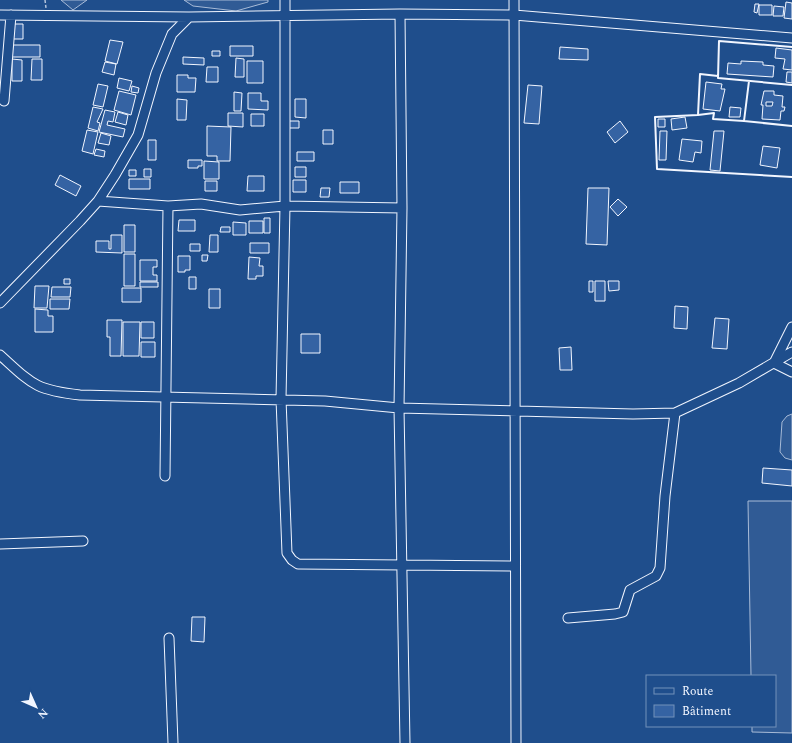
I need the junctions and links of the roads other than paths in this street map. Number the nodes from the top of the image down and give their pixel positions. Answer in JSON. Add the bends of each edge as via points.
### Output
{"nodes":[{"id":1,"x":285,"y":0,"type":"edge"},
{"id":2,"x":514,"y":0,"type":"edge"},
{"id":3,"x":400,"y":14,"type":"junction"},
{"id":4,"x":0,"y":15,"type":"edge"},
{"id":5,"x":11,"y":15,"type":"junction"},
{"id":6,"x":514,"y":15,"type":"junction"},
{"id":7,"x":189,"y":17,"type":"junction"},
{"id":8,"x":284,"y":17,"type":"junction"},
{"id":9,"x":792,"y":38,"type":"edge"},
{"id":10,"x":4,"y":101,"type":"dead end"},
{"id":11,"x":98,"y":201,"type":"junction"},
{"id":12,"x":168,"y":206,"type":"junction"},
{"id":13,"x":285,"y":206,"type":"junction"},
{"id":14,"x":402,"y":208,"type":"junction"},
{"id":15,"x":0,"y":303,"type":"edge"},
{"id":16,"x":792,"y":328,"type":"edge"},
{"id":17,"x":792,"y":352,"type":"edge"},
{"id":18,"x":0,"y":355,"type":"edge"},
{"id":19,"x":774,"y":363,"type":"junction"},
{"id":20,"x":792,"y":372,"type":"edge"},
{"id":21,"x":167,"y":397,"type":"junction"},
{"id":22,"x":281,"y":399,"type":"junction"},
{"id":23,"x":400,"y":408,"type":"junction"},
{"id":24,"x":514,"y":410,"type":"junction"},
{"id":25,"x":675,"y":413,"type":"junction"},
{"id":26,"x":165,"y":476,"type":"dead end"},
{"id":27,"x":83,"y":541,"type":"dead end"},
{"id":28,"x":0,"y":544,"type":"edge"},
{"id":29,"x":402,"y":566,"type":"junction"},
{"id":30,"x":514,"y":566,"type":"junction"},
{"id":31,"x":568,"y":618,"type":"dead end"},
{"id":32,"x":169,"y":638,"type":"dead end"},
{"id":33,"x":173,"y":743,"type":"edge"},
{"id":34,"x":405,"y":743,"type":"edge"},
{"id":35,"x":516,"y":743,"type":"edge"}],
"edges":[{"from":1,"to":8,"type":"street"},
{"from":2,"to":6,"type":"street"},
{"from":3,"to":6,"type":"street"},
{"from":3,"to":8,"type":"street"},
{"from":3,"to":14,"type":"street"},
{"from":4,"to":5,"type":"street"},
{"from":5,"to":7,"type":"street"},
{"from":5,"to":10,"type":"street"},
{"from":6,"to":9,"type":"street"},
{"from":6,"to":24,"type":"street"},
{"from":7,"to":8,"type":"street"},
{"from":7,"to":11,"type":"street","via":[[172,34],[156,73],[138,135]]},
{"from":8,"to":13,"type":"street"},
{"from":11,"to":12,"type":"street"},
{"from":11,"to":15,"type":"street"},
{"from":12,"to":13,"type":"street","via":[[201,204],[240,210]]},
{"from":12,"to":21,"type":"street"},
{"from":13,"to":14,"type":"street"},
{"from":13,"to":22,"type":"street"},
{"from":14,"to":23,"type":"street"},
{"from":16,"to":19,"type":"street"},
{"from":17,"to":19,"type":"street"},
{"from":18,"to":21,"type":"street","via":[[24,378],[40,388],[54,392]]},
{"from":19,"to":20,"type":"street"},
{"from":19,"to":25,"type":"street","via":[[739,383]]},
{"from":21,"to":22,"type":"street"},
{"from":21,"to":26,"type":"street"},
{"from":22,"to":23,"type":"street"},
{"from":22,"to":29,"type":"street","via":[[287,553],[292,560],[298,564]]},
{"from":23,"to":24,"type":"street"},
{"from":23,"to":29,"type":"street"},
{"from":24,"to":25,"type":"street"},
{"from":24,"to":30,"type":"street"},
{"from":25,"to":31,"type":"street","via":[[660,568],[656,576],[630,590],[623,612]]},
{"from":27,"to":28,"type":"street"},
{"from":29,"to":30,"type":"street"},
{"from":29,"to":34,"type":"street"},
{"from":30,"to":35,"type":"street"},
{"from":32,"to":33,"type":"street"}]}
